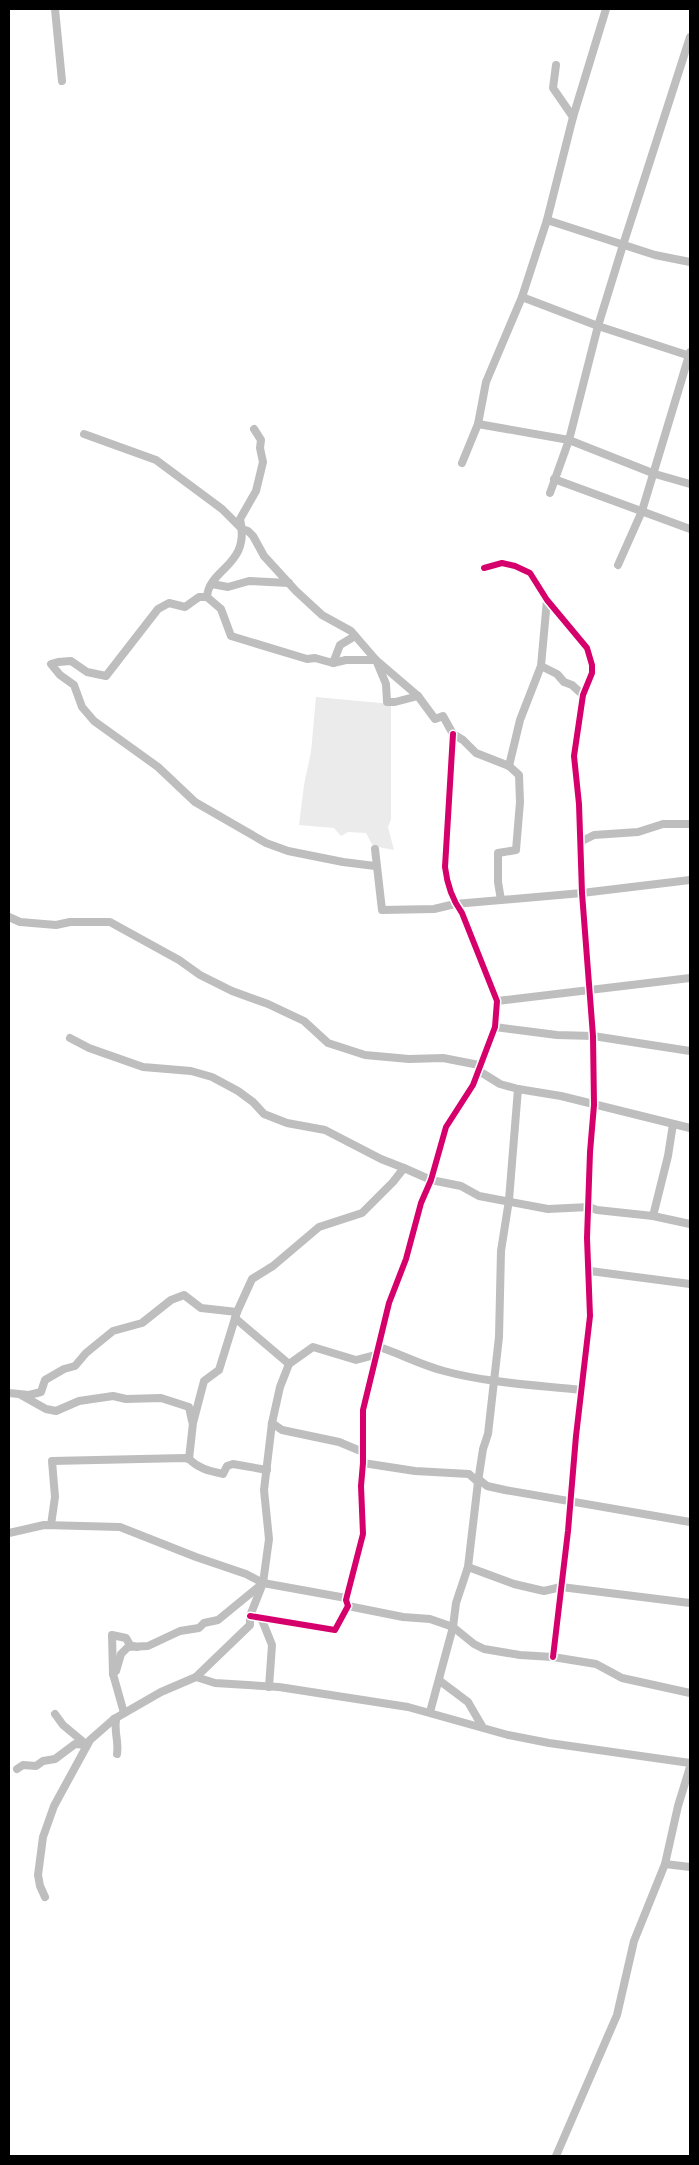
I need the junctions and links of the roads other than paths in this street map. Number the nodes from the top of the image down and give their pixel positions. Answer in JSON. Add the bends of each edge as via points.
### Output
{"nodes":[{"id":1,"x":55,"y":9,"type":"edge"},
{"id":2,"x":606,"y":9,"type":"edge"},
{"id":3,"x":690,"y":37,"type":"edge"},
{"id":4,"x":556,"y":65,"type":"dead end"},
{"id":5,"x":62,"y":81,"type":"dead end"},
{"id":6,"x":572,"y":117,"type":"junction"},
{"id":7,"x":547,"y":220,"type":"junction"},
{"id":8,"x":623,"y":245,"type":"junction"},
{"id":9,"x":690,"y":262,"type":"edge"},
{"id":10,"x":522,"y":297,"type":"junction"},
{"id":11,"x":598,"y":326,"type":"junction"},
{"id":12,"x":690,"y":355,"type":"edge"},
{"id":13,"x":478,"y":424,"type":"junction"},
{"id":14,"x":254,"y":429,"type":"dead end"},
{"id":15,"x":84,"y":434,"type":"dead end"},
{"id":16,"x":569,"y":440,"type":"junction"},
{"id":17,"x":462,"y":463,"type":"dead end"},
{"id":18,"x":654,"y":474,"type":"junction"},
{"id":19,"x":554,"y":479,"type":"junction"},
{"id":20,"x":690,"y":484,"type":"edge"},
{"id":21,"x":550,"y":493,"type":"dead end"},
{"id":22,"x":642,"y":511,"type":"junction"},
{"id":23,"x":242,"y":529,"type":"junction"},
{"id":24,"x":690,"y":529,"type":"edge"},
{"id":25,"x":618,"y":565,"type":"dead end"},
{"id":26,"x":484,"y":568,"type":"dead end"},
{"id":27,"x":212,"y":584,"type":"junction"},
{"id":28,"x":290,"y":584,"type":"junction"},
{"id":29,"x":207,"y":597,"type":"junction"},
{"id":30,"x":547,"y":600,"type":"junction"},
{"id":31,"x":355,"y":636,"type":"junction"},
{"id":32,"x":376,"y":660,"type":"junction"},
{"id":33,"x":333,"y":662,"type":"junction"},
{"id":34,"x":541,"y":666,"type":"junction"},
{"id":35,"x":583,"y":695,"type":"junction"},
{"id":36,"x":418,"y":696,"type":"junction"},
{"id":37,"x":454,"y":734,"type":"junction"},
{"id":38,"x":509,"y":766,"type":"junction"},
{"id":39,"x":690,"y":824,"type":"edge"},
{"id":40,"x":580,"y":842,"type":"junction"},
{"id":41,"x":375,"y":849,"type":"dead end"},
{"id":42,"x":375,"y":866,"type":"junction"},
{"id":43,"x":690,"y":880,"type":"edge"},
{"id":44,"x":582,"y":893,"type":"junction"},
{"id":45,"x":501,"y":900,"type":"junction"},
{"id":46,"x":455,"y":904,"type":"junction"},
{"id":47,"x":9,"y":917,"type":"edge"},
{"id":48,"x":690,"y":978,"type":"edge"},
{"id":49,"x":589,"y":989,"type":"junction"},
{"id":50,"x":496,"y":1001,"type":"junction"},
{"id":51,"x":494,"y":1027,"type":"junction"},
{"id":52,"x":593,"y":1036,"type":"junction"},
{"id":53,"x":70,"y":1038,"type":"dead end"},
{"id":54,"x":690,"y":1051,"type":"edge"},
{"id":55,"x":479,"y":1068,"type":"junction"},
{"id":56,"x":518,"y":1089,"type":"junction"},
{"id":57,"x":594,"y":1105,"type":"junction"},
{"id":58,"x":673,"y":1124,"type":"junction"},
{"id":59,"x":690,"y":1128,"type":"edge"},
{"id":60,"x":404,"y":1168,"type":"junction"},
{"id":61,"x":431,"y":1180,"type":"junction"},
{"id":62,"x":509,"y":1200,"type":"junction"},
{"id":63,"x":589,"y":1207,"type":"junction"},
{"id":64,"x":653,"y":1216,"type":"junction"},
{"id":65,"x":690,"y":1224,"type":"edge"},
{"id":66,"x":590,"y":1271,"type":"junction"},
{"id":67,"x":690,"y":1284,"type":"edge"},
{"id":68,"x":236,"y":1315,"type":"junction"},
{"id":69,"x":377,"y":1351,"type":"junction"},
{"id":70,"x":289,"y":1364,"type":"junction"},
{"id":71,"x":494,"y":1380,"type":"junction"},
{"id":72,"x":581,"y":1390,"type":"junction"},
{"id":73,"x":9,"y":1393,"type":"edge"},
{"id":74,"x":21,"y":1395,"type":"junction"},
{"id":75,"x":193,"y":1423,"type":"junction"},
{"id":76,"x":272,"y":1423,"type":"junction"},
{"id":77,"x":363,"y":1452,"type":"junction"},
{"id":78,"x":189,"y":1460,"type":"junction"},
{"id":79,"x":363,"y":1463,"type":"junction"},
{"id":80,"x":267,"y":1470,"type":"junction"},
{"id":81,"x":478,"y":1482,"type":"junction"},
{"id":82,"x":571,"y":1500,"type":"junction"},
{"id":83,"x":690,"y":1522,"type":"edge"},
{"id":84,"x":51,"y":1525,"type":"junction"},
{"id":85,"x":9,"y":1533,"type":"edge"},
{"id":86,"x":468,"y":1567,"type":"junction"},
{"id":87,"x":263,"y":1583,"type":"junction"},
{"id":88,"x":561,"y":1587,"type":"junction"},
{"id":89,"x":347,"y":1602,"type":"junction"},
{"id":90,"x":690,"y":1603,"type":"edge"},
{"id":91,"x":250,"y":1616,"type":"junction"},
{"id":92,"x":262,"y":1620,"type":"junction"},
{"id":93,"x":453,"y":1627,"type":"junction"},
{"id":94,"x":137,"y":1647,"type":"junction"},
{"id":95,"x":553,"y":1657,"type":"junction"},
{"id":96,"x":113,"y":1674,"type":"junction"},
{"id":97,"x":196,"y":1677,"type":"junction"},
{"id":98,"x":440,"y":1681,"type":"junction"},
{"id":99,"x":269,"y":1687,"type":"junction"},
{"id":100,"x":690,"y":1693,"type":"edge"},
{"id":101,"x":430,"y":1712,"type":"junction"},
{"id":102,"x":55,"y":1714,"type":"dead end"},
{"id":103,"x":124,"y":1714,"type":"junction"},
{"id":104,"x":114,"y":1719,"type":"junction"},
{"id":105,"x":482,"y":1726,"type":"junction"},
{"id":106,"x":87,"y":1745,"type":"junction"},
{"id":107,"x":117,"y":1754,"type":"dead end"},
{"id":108,"x":690,"y":1763,"type":"edge"},
{"id":109,"x":690,"y":1767,"type":"edge"},
{"id":110,"x":17,"y":1769,"type":"dead end"},
{"id":111,"x":666,"y":1864,"type":"junction"},
{"id":112,"x":690,"y":1867,"type":"edge"},
{"id":113,"x":45,"y":1897,"type":"dead end"},
{"id":114,"x":556,"y":2156,"type":"edge"}],
"edges":[{"from":1,"to":5,"type":"street"},
{"from":2,"to":6,"type":"street"},
{"from":3,"to":8,"type":"street"},
{"from":4,"to":6,"type":"street","via":[[553,88]]},
{"from":6,"to":7,"type":"street"},
{"from":7,"to":8,"type":"street"},
{"from":7,"to":10,"type":"street"},
{"from":8,"to":9,"type":"street"},
{"from":8,"to":11,"type":"street"},
{"from":10,"to":11,"type":"street"},
{"from":10,"to":13,"type":"street","via":[[486,382]]},
{"from":11,"to":12,"type":"street"},
{"from":11,"to":16,"type":"street"},
{"from":12,"to":18,"type":"street"},
{"from":13,"to":16,"type":"street"},
{"from":13,"to":17,"type":"street"},
{"from":14,"to":23,"type":"street","via":[[261,440],[263,462],[256,491],[240,519]]},
{"from":15,"to":23,"type":"street","via":[[165,465],[222,509]]},
{"from":16,"to":18,"type":"street"},
{"from":16,"to":19,"type":"street"},
{"from":18,"to":20,"type":"street"},
{"from":18,"to":22,"type":"street"},
{"from":19,"to":21,"type":"street"},
{"from":19,"to":22,"type":"street"},
{"from":22,"to":24,"type":"street"},
{"from":22,"to":25,"type":"street"},
{"from":23,"to":27,"type":"street","via":[[239,552]]},
{"from":23,"to":28,"type":"street","via":[[253,536],[264,556]]},
{"from":26,"to":30,"type":"street","via":[[502,563],[515,566],[530,574]]},
{"from":27,"to":28,"type":"street","via":[[228,587],[249,581]]},
{"from":27,"to":29,"type":"street"},
{"from":28,"to":31,"type":"street","via":[[322,615]]},
{"from":29,"to":33,"type":"street","via":[[221,609],[231,636],[306,659]]},
{"from":29,"to":42,"type":"street","via":[[199,597],[185,607],[169,603],[158,609],[106,676],[87,672],[71,661],[52,664],[74,685],[82,707],[94,722],[158,767],[194,802],[266,842],[288,850]]},
{"from":30,"to":34,"type":"street"},
{"from":30,"to":35,"type":"street","via":[[589,652],[592,673]]},
{"from":31,"to":32,"type":"street"},
{"from":31,"to":33,"type":"street","via":[[340,645]]},
{"from":32,"to":33,"type":"street"},
{"from":32,"to":36,"type":"street"},
{"from":32,"to":36,"type":"street","via":[[386,684],[387,702]]},
{"from":34,"to":35,"type":"street","via":[[557,674]]},
{"from":34,"to":38,"type":"street","via":[[520,720]]},
{"from":35,"to":40,"type":"street","via":[[574,756]]},
{"from":36,"to":37,"type":"street","via":[[435,718],[443,716]]},
{"from":37,"to":38,"type":"street","via":[[476,753]]},
{"from":37,"to":46,"type":"street","via":[[445,867],[447,884]]},
{"from":38,"to":45,"type":"street","via":[[519,774],[520,802],[516,850],[498,853]]},
{"from":39,"to":40,"type":"street","via":[[663,824],[638,832],[594,835]]},
{"from":40,"to":44,"type":"street"},
{"from":41,"to":42,"type":"street"},
{"from":42,"to":46,"type":"street","via":[[382,910],[434,909]]},
{"from":43,"to":44,"type":"street"},
{"from":44,"to":45,"type":"street"},
{"from":44,"to":49,"type":"street"},
{"from":45,"to":46,"type":"street"},
{"from":46,"to":50,"type":"street","via":[[462,913]]},
{"from":47,"to":55,"type":"street","via":[[20,922],[56,924],[110,922],[208,979],[304,1021],[328,1043],[365,1055],[444,1058]]},
{"from":48,"to":49,"type":"street"},
{"from":49,"to":50,"type":"street"},
{"from":49,"to":52,"type":"street"},
{"from":50,"to":51,"type":"street"},
{"from":51,"to":52,"type":"street"},
{"from":51,"to":55,"type":"street"},
{"from":52,"to":54,"type":"street"},
{"from":52,"to":57,"type":"street"},
{"from":53,"to":60,"type":"street","via":[[143,1067],[191,1071],[212,1077],[238,1091],[264,1114],[287,1123],[325,1130]]},
{"from":55,"to":56,"type":"street","via":[[500,1084]]},
{"from":55,"to":61,"type":"street","via":[[473,1085],[446,1127]]},
{"from":56,"to":57,"type":"street"},
{"from":56,"to":62,"type":"street"},
{"from":57,"to":58,"type":"street"},
{"from":57,"to":63,"type":"street"},
{"from":58,"to":59,"type":"street"},
{"from":58,"to":64,"type":"street"},
{"from":60,"to":61,"type":"street"},
{"from":60,"to":68,"type":"street","via":[[362,1213],[319,1227],[273,1266],[252,1279]]},
{"from":61,"to":62,"type":"street","via":[[461,1186],[480,1196]]},
{"from":61,"to":69,"type":"street","via":[[389,1303]]},
{"from":62,"to":63,"type":"street","via":[[548,1209]]},
{"from":62,"to":71,"type":"street","via":[[501,1251],[499,1337]]},
{"from":63,"to":64,"type":"street"},
{"from":63,"to":66,"type":"street"},
{"from":64,"to":65,"type":"street"},
{"from":66,"to":67,"type":"street"},
{"from":66,"to":72,"type":"street","via":[[590,1316]]},
{"from":68,"to":70,"type":"street"},
{"from":68,"to":74,"type":"street","via":[[201,1308],[184,1295],[171,1300],[142,1323],[113,1331],[75,1366],[46,1380],[41,1392]]},
{"from":68,"to":75,"type":"street","via":[[219,1370],[204,1381]]},
{"from":69,"to":70,"type":"street","via":[[356,1360],[313,1347]]},
{"from":69,"to":71,"type":"street","via":[[437,1369]]},
{"from":69,"to":77,"type":"street","via":[[363,1410]]},
{"from":70,"to":76,"type":"street"},
{"from":71,"to":72,"type":"street"},
{"from":71,"to":81,"type":"street"},
{"from":72,"to":82,"type":"street"},
{"from":73,"to":74,"type":"street"},
{"from":74,"to":75,"type":"street","via":[[56,1411],[79,1401],[113,1396],[161,1398],[188,1407]]},
{"from":75,"to":78,"type":"street"},
{"from":76,"to":77,"type":"street","via":[[282,1430],[339,1442]]},
{"from":76,"to":80,"type":"street"},
{"from":77,"to":79,"type":"street"},
{"from":78,"to":80,"type":"street","via":[[210,1472],[223,1474],[227,1466],[233,1464]]},
{"from":78,"to":84,"type":"street","via":[[52,1461],[54,1497]]},
{"from":79,"to":81,"type":"street","via":[[415,1471],[469,1474]]},
{"from":79,"to":89,"type":"street","via":[[363,1534]]},
{"from":80,"to":87,"type":"street","via":[[264,1490],[269,1539]]},
{"from":81,"to":82,"type":"street","via":[[504,1490]]},
{"from":81,"to":86,"type":"street"},
{"from":82,"to":83,"type":"street"},
{"from":82,"to":88,"type":"street"},
{"from":84,"to":85,"type":"street"},
{"from":84,"to":87,"type":"street","via":[[120,1527]]},
{"from":86,"to":88,"type":"street","via":[[544,1591]]},
{"from":86,"to":93,"type":"street","via":[[456,1603]]},
{"from":87,"to":89,"type":"street"},
{"from":87,"to":91,"type":"street"},
{"from":87,"to":94,"type":"street","via":[[218,1620],[180,1631],[148,1646]]},
{"from":88,"to":90,"type":"street"},
{"from":88,"to":95,"type":"street"},
{"from":89,"to":92,"type":"street","via":[[335,1630]]},
{"from":89,"to":93,"type":"street","via":[[403,1617],[430,1619]]},
{"from":91,"to":92,"type":"street"},
{"from":91,"to":97,"type":"street","via":[[250,1625]]},
{"from":92,"to":99,"type":"street","via":[[272,1645]]},
{"from":93,"to":95,"type":"street","via":[[484,1649]]},
{"from":93,"to":98,"type":"street"},
{"from":94,"to":96,"type":"street","via":[[128,1648],[122,1654]]},
{"from":94,"to":96,"type":"street","via":[[130,1645],[126,1638],[112,1635]]},
{"from":95,"to":100,"type":"street","via":[[596,1664],[622,1678]]},
{"from":96,"to":103,"type":"street"},
{"from":97,"to":99,"type":"street","via":[[215,1683]]},
{"from":97,"to":103,"type":"street","via":[[161,1692]]},
{"from":98,"to":101,"type":"street"},
{"from":98,"to":105,"type":"street","via":[[468,1702]]},
{"from":99,"to":101,"type":"street"},
{"from":101,"to":105,"type":"street"},
{"from":102,"to":106,"type":"street"},
{"from":103,"to":104,"type":"street"},
{"from":104,"to":106,"type":"street"},
{"from":104,"to":107,"type":"street","via":[[119,1744]]},
{"from":105,"to":108,"type":"street","via":[[550,1744]]},
{"from":106,"to":110,"type":"street","via":[[75,1744],[52,1760]]},
{"from":106,"to":113,"type":"street","via":[[54,1806],[43,1837],[38,1875]]},
{"from":109,"to":111,"type":"street"},
{"from":111,"to":112,"type":"street"},
{"from":111,"to":114,"type":"street","via":[[634,1941],[617,2014]]}]}
